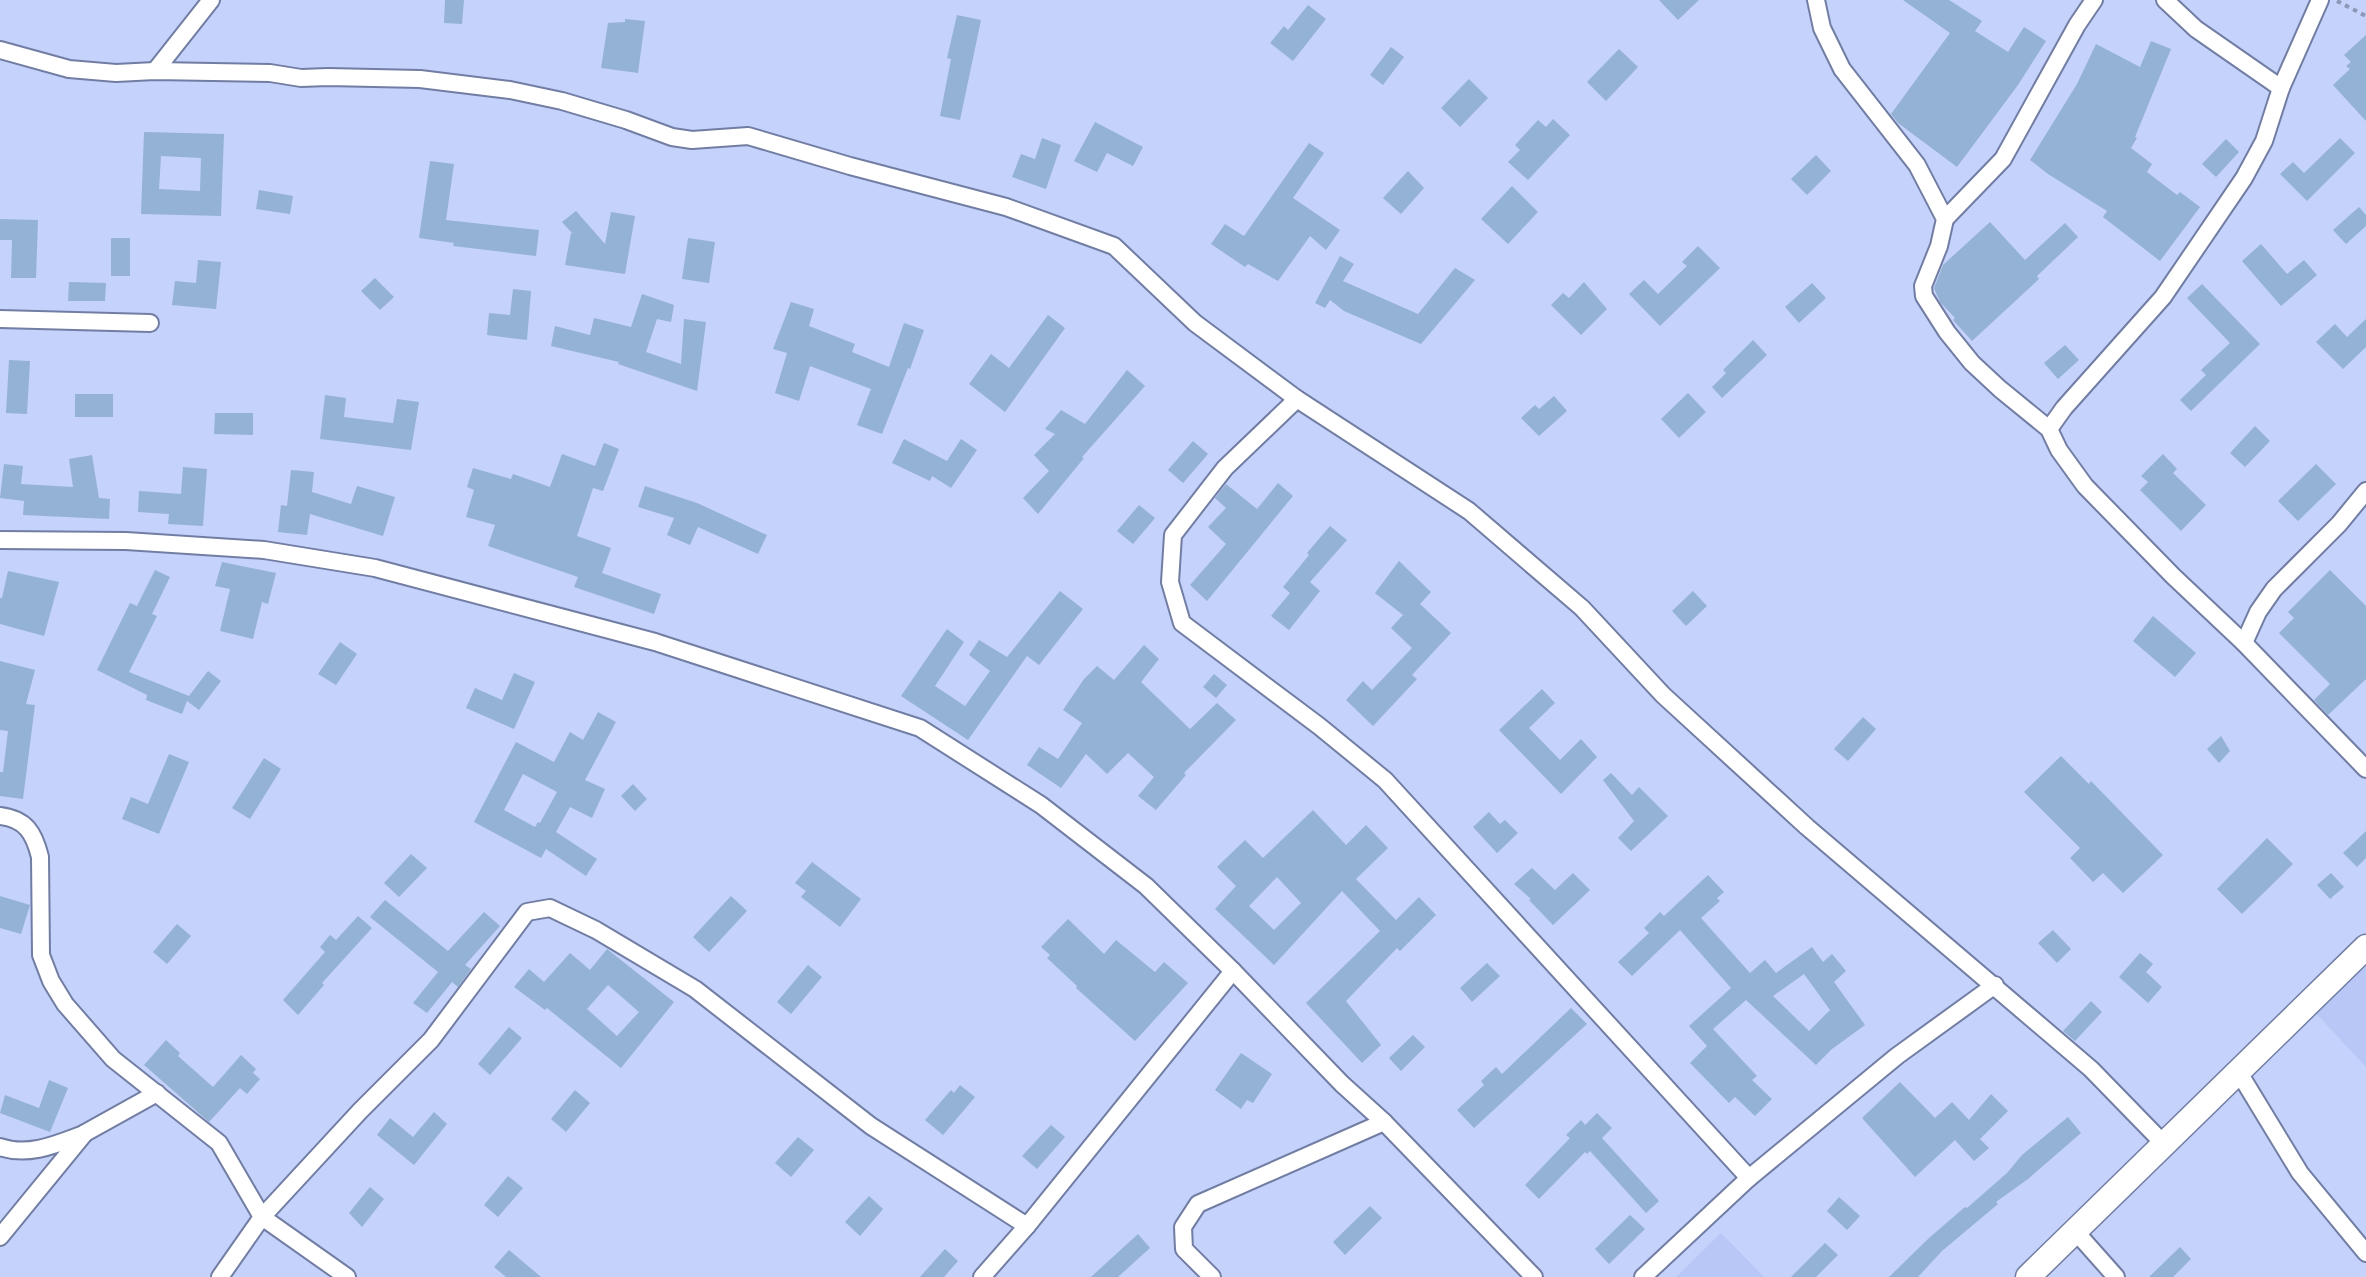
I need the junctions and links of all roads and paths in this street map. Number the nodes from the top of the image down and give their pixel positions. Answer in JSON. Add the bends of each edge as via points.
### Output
{"nodes":[{"id":1,"x":211,"y":0,"type":"edge"},
{"id":2,"x":1816,"y":0,"type":"edge"},
{"id":3,"x":2094,"y":0,"type":"edge"},
{"id":4,"x":2165,"y":0,"type":"edge"},
{"id":5,"x":2319,"y":0,"type":"edge"},
{"id":6,"x":2336,"y":0,"type":"edge"},
{"id":7,"x":2366,"y":16,"type":"edge"},
{"id":8,"x":0,"y":50,"type":"edge"},
{"id":9,"x":156,"y":71,"type":"junction"},
{"id":10,"x":2281,"y":88,"type":"junction"},
{"id":11,"x":1944,"y":219,"type":"junction"},
{"id":12,"x":0,"y":319,"type":"edge"},
{"id":13,"x":150,"y":323,"type":"dead end"},
{"id":14,"x":1297,"y":399,"type":"junction"},
{"id":15,"x":2049,"y":429,"type":"junction"},
{"id":16,"x":2366,"y":491,"type":"edge"},
{"id":17,"x":0,"y":540,"type":"edge"},
{"id":18,"x":2244,"y":643,"type":"junction"},
{"id":19,"x":2366,"y":769,"type":"edge"},
{"id":20,"x":0,"y":816,"type":"edge"},
{"id":21,"x":2366,"y":947,"type":"edge"},
{"id":22,"x":1233,"y":971,"type":"junction"},
{"id":23,"x":1995,"y":985,"type":"junction"},
{"id":24,"x":2238,"y":1071,"type":"junction"},
{"id":25,"x":157,"y":1093,"type":"junction"},
{"id":26,"x":1384,"y":1122,"type":"junction"},
{"id":27,"x":85,"y":1133,"type":"junction"},
{"id":28,"x":2164,"y":1144,"type":"junction"},
{"id":29,"x":0,"y":1148,"type":"edge"},
{"id":30,"x":1749,"y":1178,"type":"junction"},
{"id":31,"x":262,"y":1217,"type":"junction"},
{"id":32,"x":1028,"y":1226,"type":"junction"},
{"id":33,"x":2076,"y":1232,"type":"junction"},
{"id":34,"x":0,"y":1237,"type":"edge"},
{"id":35,"x":2366,"y":1253,"type":"edge"},
{"id":36,"x":220,"y":1277,"type":"edge"},
{"id":37,"x":347,"y":1277,"type":"edge"},
{"id":38,"x":982,"y":1277,"type":"edge"},
{"id":39,"x":1212,"y":1277,"type":"edge"},
{"id":40,"x":1534,"y":1277,"type":"edge"},
{"id":41,"x":1643,"y":1277,"type":"edge"},
{"id":42,"x":2028,"y":1277,"type":"edge"},
{"id":43,"x":2116,"y":1277,"type":"edge"}],
"edges":[{"from":1,"to":9,"type":"street"},
{"from":2,"to":11,"type":"street","via":[[1822,28],[1842,69],[1917,165]]},
{"from":3,"to":11,"type":"street","via":[[2004,159]]},
{"from":4,"to":10,"type":"street","via":[[2196,29]]},
{"from":5,"to":10,"type":"street"},
{"from":6,"to":7,"type":"path"},
{"from":8,"to":9,"type":"street","via":[[69,69]]},
{"from":9,"to":14,"type":"street","via":[[420,79],[510,90],[562,100],[672,137],[692,140],[748,136],[999,205],[1114,246],[1195,323]]},
{"from":10,"to":15,"type":"street","via":[[2264,141],[2244,178],[2163,297]]},
{"from":11,"to":15,"type":"street","via":[[1939,246],[1923,286],[1924,296],[1972,363]]},
{"from":12,"to":13,"type":"street"},
{"from":14,"to":23,"type":"street","via":[[1469,512],[1581,608],[1663,695],[1808,827]]},
{"from":14,"to":30,"type":"street","via":[[1225,468],[1173,535],[1170,582],[1182,623],[1385,780]]},
{"from":15,"to":18,"type":"street","via":[[2085,486]]},
{"from":16,"to":18,"type":"street","via":[[2274,589]]},
{"from":17,"to":22,"type":"street","via":[[126,541],[264,550],[375,568],[655,642],[920,728],[1041,805],[1137,879]]},
{"from":18,"to":19,"type":"street"},
{"from":20,"to":25,"type":"street","via":[[22,822],[37,843],[41,956],[51,981],[113,1059]]},
{"from":21,"to":24,"type":"main road"},
{"from":22,"to":26,"type":"street"},
{"from":22,"to":32,"type":"street"},
{"from":23,"to":28,"type":"street","via":[[2091,1069]]},
{"from":23,"to":30,"type":"street","via":[[1897,1056]]},
{"from":24,"to":28,"type":"main road"},
{"from":24,"to":35,"type":"street","via":[[2300,1173]]},
{"from":25,"to":27,"type":"street"},
{"from":25,"to":31,"type":"street","via":[[219,1143]]},
{"from":26,"to":39,"type":"street","via":[[1198,1204],[1183,1227],[1184,1249]]},
{"from":26,"to":40,"type":"street"},
{"from":27,"to":29,"type":"street","via":[[41,1149],[14,1152]]},
{"from":27,"to":34,"type":"street"},
{"from":28,"to":33,"type":"main road"},
{"from":30,"to":41,"type":"street"},
{"from":31,"to":32,"type":"street","via":[[431,1040],[527,912],[550,908],[596,930],[695,989],[871,1126]]},
{"from":31,"to":36,"type":"street"},
{"from":31,"to":37,"type":"street"},
{"from":32,"to":38,"type":"street"},
{"from":33,"to":42,"type":"main road"},
{"from":33,"to":43,"type":"street"}]}
